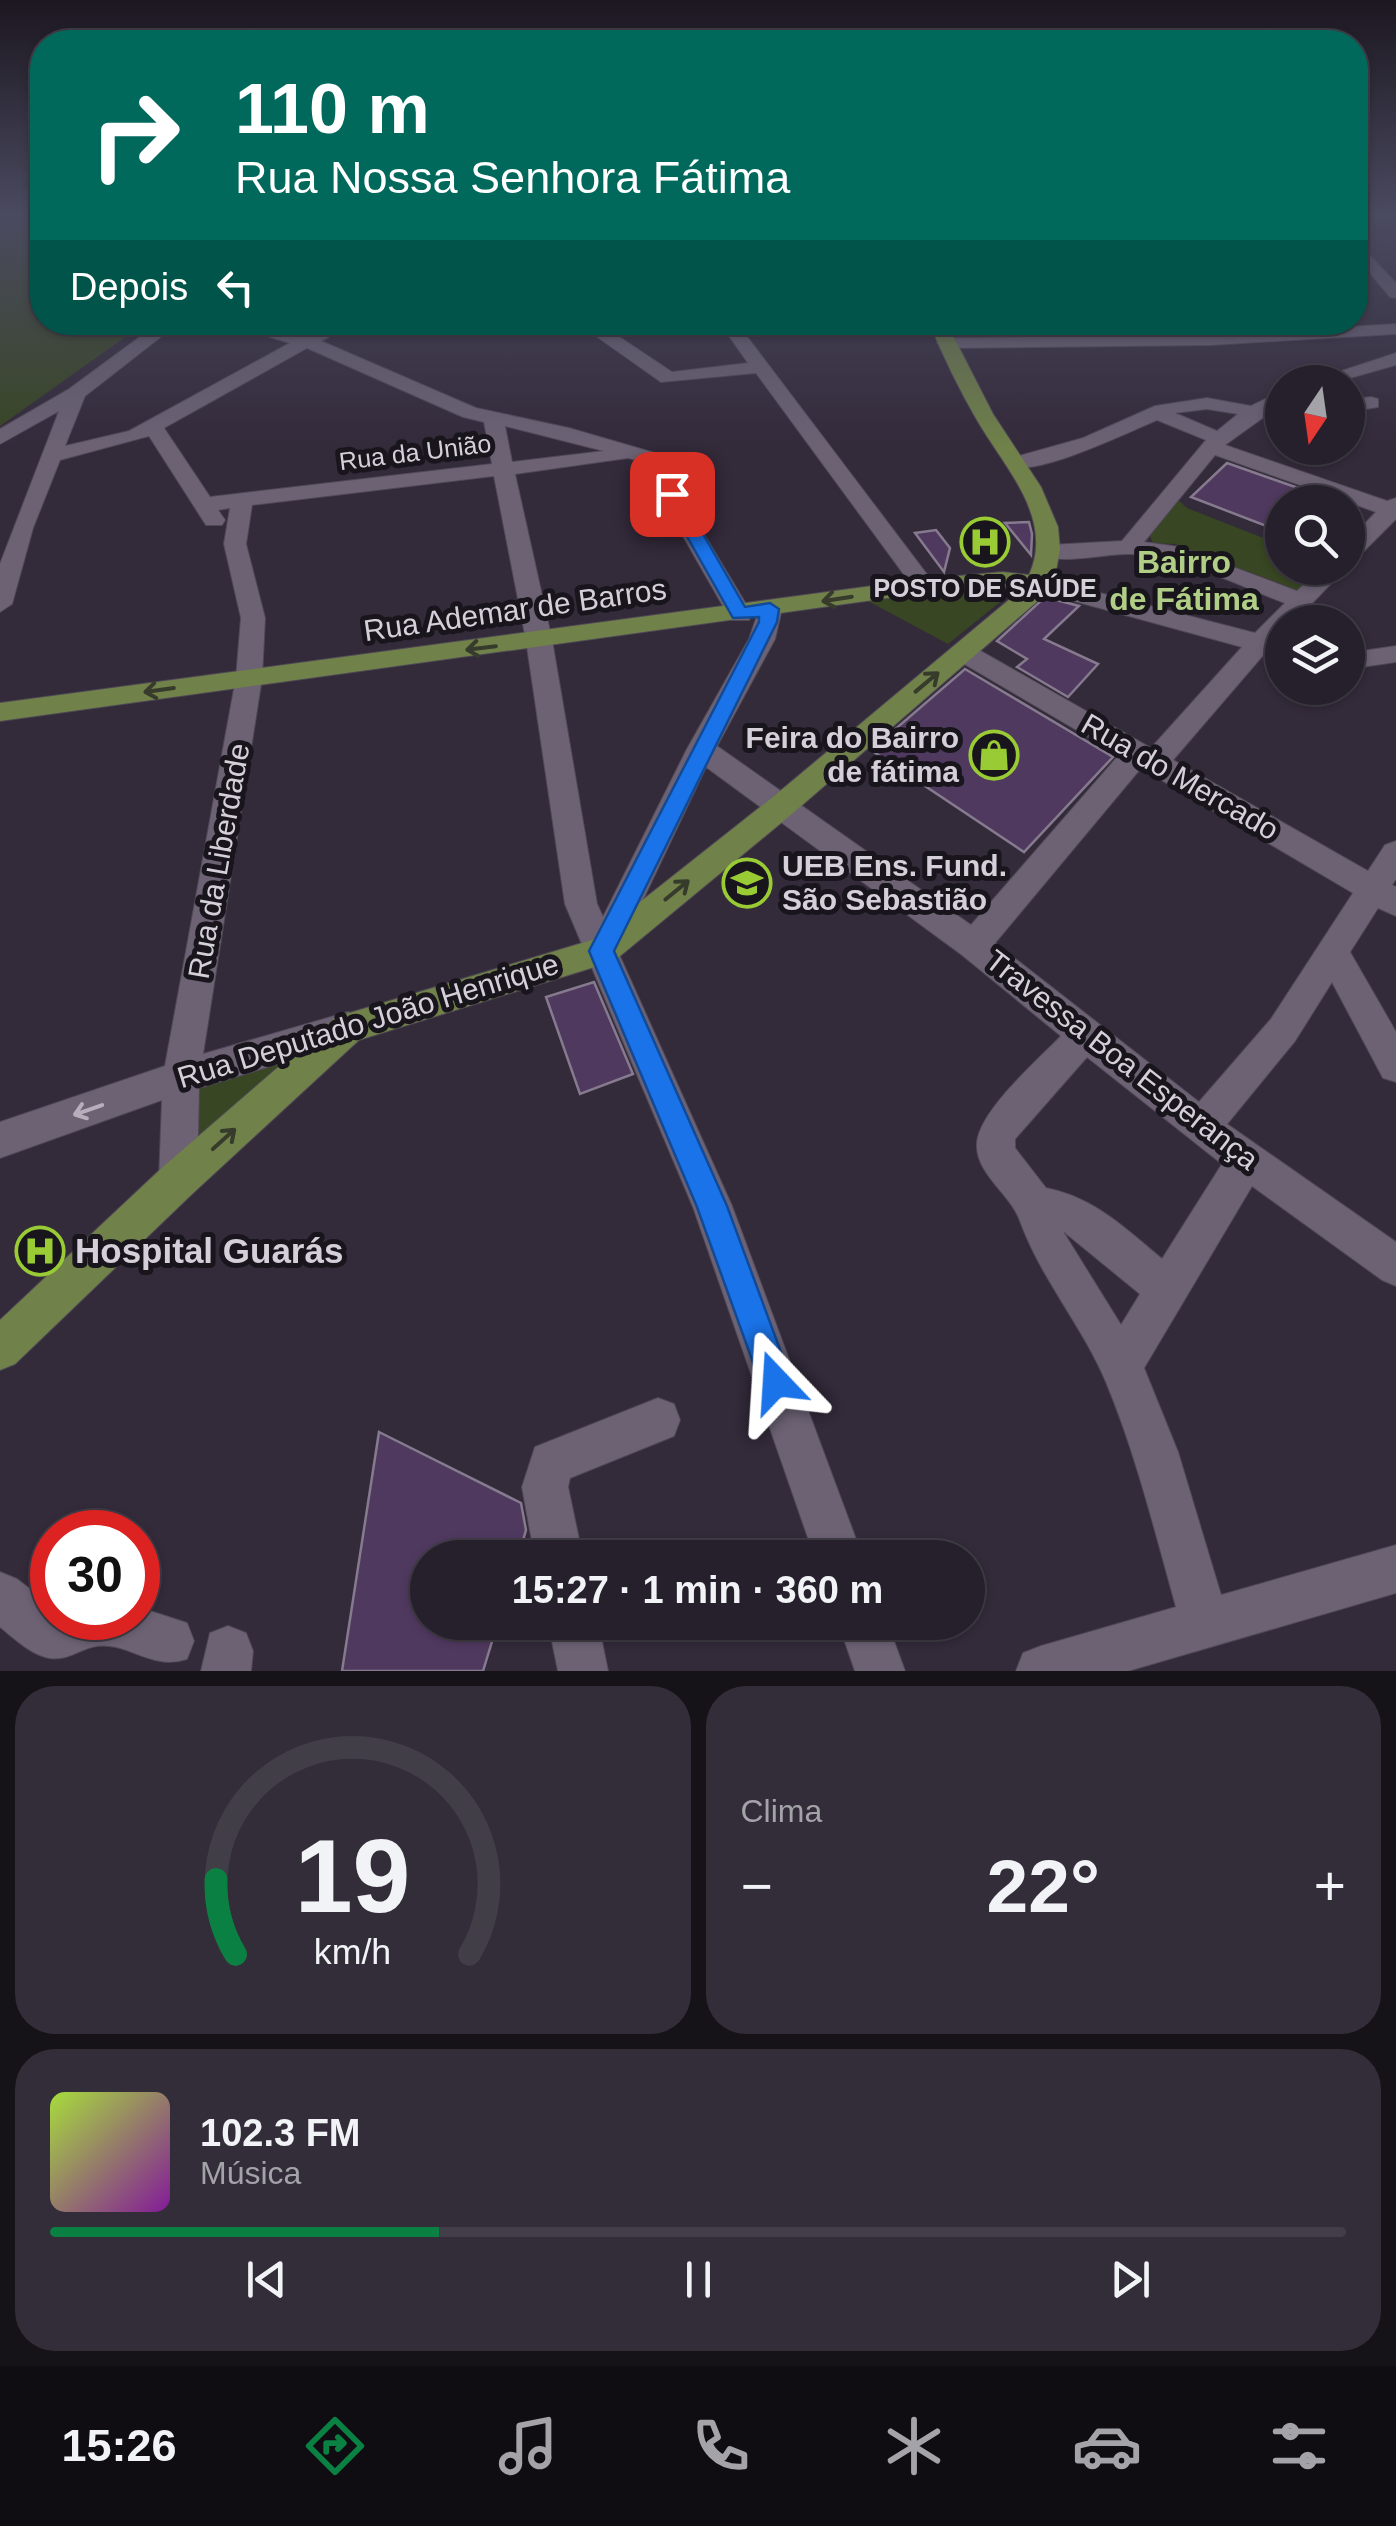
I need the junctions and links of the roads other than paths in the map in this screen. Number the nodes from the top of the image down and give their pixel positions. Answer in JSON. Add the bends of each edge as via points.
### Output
{"nodes":[{"id":1,"x":1368,"y":328,"type":"edge"},
{"id":2,"x":1396,"y":329,"type":"edge"},
{"id":3,"x":154,"y":335,"type":"edge"},
{"id":4,"x":281,"y":335,"type":"edge"},
{"id":5,"x":320,"y":335,"type":"edge"},
{"id":6,"x":604,"y":335,"type":"edge"},
{"id":7,"x":736,"y":335,"type":"edge"},
{"id":8,"x":942,"y":335,"type":"edge"},
{"id":9,"x":1048,"y":335,"type":"edge"},
{"id":10,"x":1145,"y":335,"type":"edge"},
{"id":11,"x":1206,"y":335,"type":"edge"},
{"id":12,"x":1253,"y":335,"type":"edge"},
{"id":13,"x":1210,"y":340,"type":"junction"},
{"id":14,"x":306,"y":341,"type":"junction"},
{"id":15,"x":946,"y":344,"type":"junction"},
{"id":16,"x":1396,"y":359,"type":"edge"},
{"id":17,"x":759,"y":367,"type":"junction"},
{"id":18,"x":1365,"y":368,"type":"edge"},
{"id":19,"x":76,"y":392,"type":"junction"},
{"id":20,"x":1371,"y":403,"type":"dead end"},
{"id":21,"x":1265,"y":404,"type":"edge"},
{"id":22,"x":1365,"y":404,"type":"edge"},
{"id":23,"x":1265,"y":409,"type":"edge"},
{"id":24,"x":1156,"y":412,"type":"junction"},
{"id":25,"x":493,"y":418,"type":"junction"},
{"id":26,"x":153,"y":427,"type":"junction"},
{"id":27,"x":0,"y":438,"type":"edge"},
{"id":28,"x":1216,"y":443,"type":"junction"},
{"id":29,"x":636,"y":454,"type":"junction"},
{"id":30,"x":50,"y":456,"type":"junction"},
{"id":31,"x":1015,"y":463,"type":"junction"},
{"id":32,"x":501,"y":469,"type":"junction"},
{"id":33,"x":242,"y":500,"type":"junction"},
{"id":34,"x":201,"y":505,"type":"junction"},
{"id":35,"x":1395,"y":509,"type":"edge"},
{"id":36,"x":1365,"y":538,"type":"edge"},
{"id":37,"x":235,"y":544,"type":"junction"},
{"id":38,"x":1129,"y":547,"type":"junction"},
{"id":39,"x":1050,"y":552,"type":"junction"},
{"id":40,"x":1038,"y":584,"type":"junction"},
{"id":41,"x":1317,"y":585,"type":"edge"},
{"id":42,"x":924,"y":586,"type":"junction"},
{"id":43,"x":1302,"y":600,"type":"junction"},
{"id":44,"x":0,"y":604,"type":"edge"},
{"id":45,"x":1299,"y":605,"type":"edge"},
{"id":46,"x":770,"y":609,"type":"junction"},
{"id":47,"x":740,"y":614,"type":"junction"},
{"id":48,"x":539,"y":640,"type":"junction"},
{"id":49,"x":1265,"y":644,"type":"edge"},
{"id":50,"x":1265,"y":651,"type":"edge"},
{"id":51,"x":962,"y":652,"type":"junction"},
{"id":52,"x":1396,"y":654,"type":"edge"},
{"id":53,"x":1365,"y":659,"type":"edge"},
{"id":54,"x":1365,"y":667,"type":"edge"},
{"id":55,"x":249,"y":678,"type":"junction"},
{"id":56,"x":1396,"y":678,"type":"edge"},
{"id":57,"x":0,"y":712,"type":"edge"},
{"id":58,"x":702,"y":748,"type":"junction"},
{"id":59,"x":1146,"y":757,"type":"junction"},
{"id":60,"x":783,"y":805,"type":"junction"},
{"id":61,"x":1396,"y":853,"type":"edge"},
{"id":62,"x":1383,"y":895,"type":"edge"},
{"id":63,"x":974,"y":945,"type":"junction"},
{"id":64,"x":602,"y":951,"type":"junction"},
{"id":65,"x":1334,"y":954,"type":"junction"},
{"id":66,"x":348,"y":1028,"type":"junction"},
{"id":67,"x":1085,"y":1034,"type":"junction"},
{"id":68,"x":1396,"y":1066,"type":"edge"},
{"id":69,"x":181,"y":1077,"type":"junction"},
{"id":70,"x":1201,"y":1127,"type":"junction"},
{"id":71,"x":0,"y":1140,"type":"edge"},
{"id":72,"x":1246,"y":1158,"type":"junction"},
{"id":73,"x":178,"y":1180,"type":"junction"},
{"id":74,"x":1035,"y":1204,"type":"junction"},
{"id":75,"x":1396,"y":1266,"type":"edge"},
{"id":76,"x":1167,"y":1290,"type":"junction"},
{"id":77,"x":0,"y":1349,"type":"edge"},
{"id":78,"x":1121,"y":1365,"type":"junction"},
{"id":79,"x":658,"y":1420,"type":"dead end"},
{"id":80,"x":556,"y":1540,"type":"edge"},
{"id":81,"x":833,"y":1540,"type":"edge"},
{"id":82,"x":1396,"y":1569,"type":"edge"},
{"id":83,"x":0,"y":1596,"type":"edge"},
{"id":84,"x":1205,"y":1622,"type":"junction"},
{"id":85,"x":577,"y":1640,"type":"edge"},
{"id":86,"x":869,"y":1640,"type":"edge"},
{"id":87,"x":169,"y":1641,"type":"dead end"},
{"id":88,"x":583,"y":1671,"type":"edge"},
{"id":89,"x":880,"y":1671,"type":"edge"},
{"id":90,"x":1041,"y":1671,"type":"edge"}],
"edges":[{"from":1,"to":2,"type":"street"},
{"from":3,"to":19,"type":"street"},
{"from":4,"to":14,"type":"street"},
{"from":5,"to":14,"type":"street"},
{"from":6,"to":17,"type":"street","via":[[668,378]]},
{"from":7,"to":17,"type":"street"},
{"from":8,"to":15,"type":"main road"},
{"from":9,"to":15,"type":"street"},
{"from":10,"to":13,"type":"street"},
{"from":11,"to":13,"type":"street"},
{"from":12,"to":13,"type":"street"},
{"from":14,"to":25,"type":"street"},
{"from":14,"to":26,"type":"street"},
{"from":15,"to":31,"type":"main road"},
{"from":16,"to":18,"type":"street"},
{"from":17,"to":42,"type":"street"},
{"from":19,"to":27,"type":"street"},
{"from":19,"to":30,"type":"street"},
{"from":20,"to":22,"type":"street"},
{"from":21,"to":24,"type":"street","via":[[1200,402]]},
{"from":23,"to":28,"type":"street"},
{"from":24,"to":28,"type":"street"},
{"from":24,"to":31,"type":"street","via":[[1092,441]]},
{"from":25,"to":29,"type":"street"},
{"from":25,"to":32,"type":"street"},
{"from":26,"to":30,"type":"street"},
{"from":26,"to":34,"type":"street","name":"Rua da Liberdade"},
{"from":28,"to":35,"type":"street"},
{"from":28,"to":38,"type":"street"},
{"from":29,"to":32,"type":"street","name":"Rua da União"},
{"from":29,"to":47,"type":"street","via":[[654,464]]},
{"from":30,"to":44,"type":"street"},
{"from":31,"to":39,"type":"main road","via":[[1039,504]]},
{"from":32,"to":33,"type":"street","name":"Rua da União"},
{"from":32,"to":48,"type":"street"},
{"from":33,"to":34,"type":"street","name":"Rua da União"},
{"from":33,"to":37,"type":"street","name":"Rua da Liberdade"},
{"from":34,"to":37,"type":"street","name":"Rua da Liberdade"},
{"from":35,"to":36,"type":"street"},
{"from":37,"to":55,"type":"street","name":"Rua da Liberdade","via":[[253,618]]},
{"from":38,"to":39,"type":"street"},
{"from":38,"to":43,"type":"street","via":[[1187,556]]},
{"from":39,"to":40,"type":"main road","name":"Rua Deputado João Henrique"},
{"from":40,"to":42,"type":"main road","name":"Rua Ademar de Barros","via":[[1003,579]]},
{"from":40,"to":49,"type":"street"},
{"from":40,"to":51,"type":"main road","name":"Rua Deputado João Henrique"},
{"from":41,"to":43,"type":"street"},
{"from":42,"to":46,"type":"main road","name":"Rua Ademar de Barros","one_way":true},
{"from":43,"to":45,"type":"street"},
{"from":46,"to":47,"type":"main road","name":"Rua Ademar de Barros"},
{"from":46,"to":58,"type":"street","via":[[762,639]]},
{"from":47,"to":48,"type":"main road","name":"Rua Ademar de Barros"},
{"from":48,"to":55,"type":"main road","name":"Rua Ademar de Barros","one_way":true},
{"from":48,"to":64,"type":"street","via":[[576,884]]},
{"from":50,"to":59,"type":"street"},
{"from":51,"to":59,"type":"street","name":"Rua do Mercado"},
{"from":60,"to":51,"type":"main road","name":"Rua Deputado João Henrique","one_way":true},
{"from":52,"to":53,"type":"street"},
{"from":54,"to":56,"type":"street"},
{"from":55,"to":57,"type":"main road","name":"Rua Ademar de Barros","one_way":true},
{"from":55,"to":69,"type":"street","name":"Rua da Liberdade"},
{"from":58,"to":60,"type":"street","name":"Travessa Boa Esperança"},
{"from":58,"to":64,"type":"street"},
{"from":59,"to":62,"type":"street","name":"Rua do Mercado"},
{"from":59,"to":63,"type":"street"},
{"from":60,"to":63,"type":"street","name":"Travessa Boa Esperança"},
{"from":64,"to":60,"type":"main road","name":"Rua Deputado João Henrique","one_way":true},
{"from":61,"to":62,"type":"street"},
{"from":62,"to":65,"type":"street"},
{"from":63,"to":67,"type":"street","name":"Travessa Boa Esperança"},
{"from":64,"to":66,"type":"main road","name":"Rua Deputado João Henrique"},
{"from":64,"to":81,"type":"street","via":[[712,1206]]},
{"from":65,"to":68,"type":"street"},
{"from":65,"to":70,"type":"street","via":[[1283,1030]]},
{"from":66,"to":69,"type":"street","name":"Rua Deputado João Henrique"},
{"from":73,"to":66,"type":"main road","one_way":true},
{"from":67,"to":70,"type":"street","name":"Travessa Boa Esperança"},
{"from":67,"to":74,"type":"street","via":[[996,1136],[999,1158]]},
{"from":69,"to":71,"type":"street","name":"Rua Deputado João Henrique","one_way":true},
{"from":69,"to":73,"type":"street","name":"Rua da Liberdade"},
{"from":70,"to":72,"type":"street","name":"Travessa Boa Esperança"},
{"from":72,"to":75,"type":"street","name":"Travessa Boa Esperança"},
{"from":72,"to":76,"type":"street"},
{"from":73,"to":77,"type":"main road"},
{"from":74,"to":76,"type":"street","via":[[1066,1210],[1090,1225]]},
{"from":74,"to":78,"type":"street","via":[[1047,1243]]},
{"from":76,"to":78,"type":"street"},
{"from":78,"to":84,"type":"street","via":[[1156,1452]]},
{"from":79,"to":80,"type":"street","via":[[551,1464],[546,1486]]},
{"from":82,"to":84,"type":"street"},
{"from":83,"to":87,"type":"street","via":[[49,1634],[69,1634],[98,1620]]},
{"from":84,"to":90,"type":"street"},
{"from":85,"to":88,"type":"street"},
{"from":86,"to":89,"type":"street"}]}
